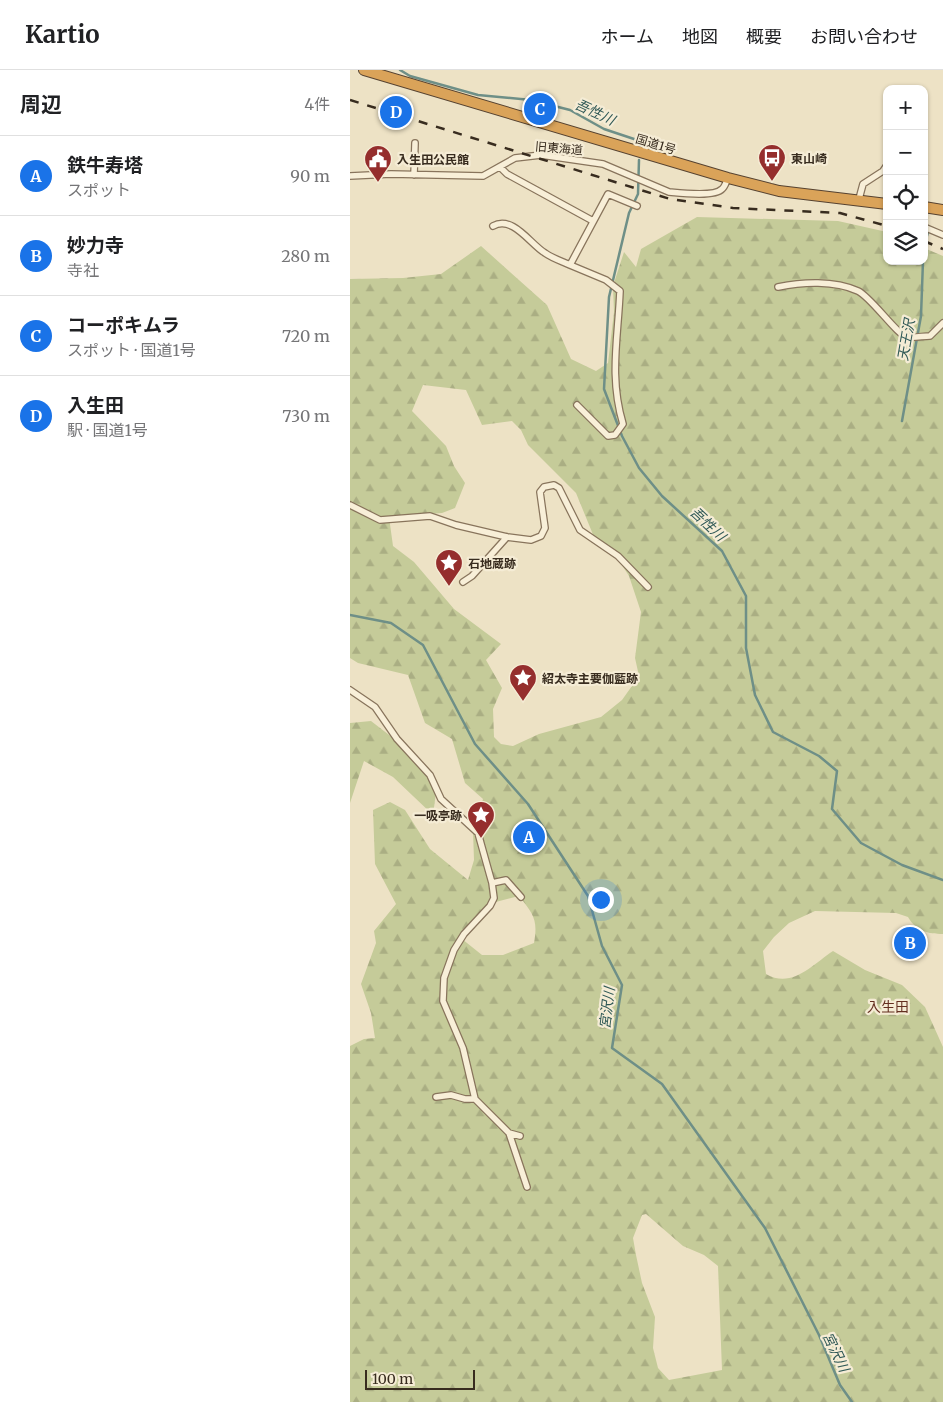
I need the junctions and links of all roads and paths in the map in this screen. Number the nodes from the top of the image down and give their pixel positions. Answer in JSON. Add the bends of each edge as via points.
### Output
{"nodes":[{"id":1,"x":364,"y":70,"type":"edge"},
{"id":2,"x":414,"y":143,"type":"dead end"},
{"id":3,"x":500,"y":167,"type":"junction"},
{"id":4,"x":883,"y":171,"type":"edge"},
{"id":5,"x":414,"y":175,"type":"junction"},
{"id":6,"x":350,"y":176,"type":"edge"},
{"id":7,"x":728,"y":178,"type":"junction"},
{"id":8,"x":859,"y":199,"type":"junction"},
{"id":9,"x":883,"y":205,"type":"edge"},
{"id":10,"x":637,"y":206,"type":"dead end"},
{"id":11,"x":928,"y":208,"type":"edge"},
{"id":12,"x":943,"y":210,"type":"edge"},
{"id":13,"x":593,"y":221,"type":"junction"},
{"id":14,"x":493,"y":226,"type":"dead end"},
{"id":15,"x":928,"y":229,"type":"edge"},
{"id":16,"x":943,"y":235,"type":"edge"},
{"id":17,"x":570,"y":264,"type":"junction"},
{"id":18,"x":778,"y":287,"type":"dead end"},
{"id":19,"x":943,"y":323,"type":"edge"},
{"id":20,"x":578,"y":405,"type":"dead end"},
{"id":21,"x":350,"y":505,"type":"edge"},
{"id":22,"x":507,"y":537,"type":"junction"},
{"id":23,"x":463,"y":582,"type":"dead end"},
{"id":24,"x":648,"y":587,"type":"dead end"},
{"id":25,"x":350,"y":690,"type":"edge"},
{"id":26,"x":492,"y":883,"type":"junction"},
{"id":27,"x":521,"y":897,"type":"dead end"},
{"id":28,"x":436,"y":1097,"type":"dead end"},
{"id":29,"x":475,"y":1099,"type":"junction"},
{"id":30,"x":509,"y":1133,"type":"junction"},
{"id":31,"x":520,"y":1136,"type":"dead end"},
{"id":32,"x":527,"y":1187,"type":"dead end"}],
"edges":[{"from":1,"to":7,"type":"highway","name":"国道1号"},
{"from":2,"to":5,"type":"street"},
{"from":3,"to":5,"type":"street","name":"旧東海道","via":[[483,176]]},
{"from":3,"to":7,"type":"street","name":"旧東海道","via":[[514,158],[527,156],[580,159],[603,164],[677,193],[717,192],[724,188]]},
{"from":3,"to":13,"type":"street","via":[[507,174]]},
{"from":4,"to":8,"type":"street","via":[[863,184]]},
{"from":5,"to":6,"type":"street","name":"旧東海道"},
{"from":7,"to":8,"type":"highway","name":"国道1号","via":[[779,191]]},
{"from":8,"to":9,"type":"highway","name":"国道1号"},
{"from":10,"to":13,"type":"street","via":[[608,194]]},
{"from":11,"to":12,"type":"highway"},
{"from":13,"to":17,"type":"street"},
{"from":14,"to":17,"type":"street","via":[[498,223],[507,225],[528,237],[543,253]]},
{"from":15,"to":16,"type":"street"},
{"from":17,"to":20,"type":"street","via":[[606,280],[620,291],[614,369],[623,424],[615,434],[608,436]]},
{"from":18,"to":19,"type":"street","via":[[820,283],[857,291],[891,321],[901,335],[908,337],[930,336]]},
{"from":21,"to":22,"type":"street","via":[[380,520],[430,516]]},
{"from":22,"to":23,"type":"street"},
{"from":22,"to":24,"type":"street","via":[[531,540],[541,536],[545,528],[540,492],[544,487],[554,485],[559,488],[580,530],[618,556]]},
{"from":25,"to":26,"type":"street","via":[[375,707],[397,739],[430,775],[441,799],[478,833]]},
{"from":26,"to":27,"type":"street","via":[[506,880]]},
{"from":26,"to":29,"type":"street","via":[[494,898],[454,950],[443,988],[443,1001],[463,1048]]},
{"from":28,"to":29,"type":"street","via":[[451,1095]]},
{"from":29,"to":30,"type":"street"},
{"from":30,"to":31,"type":"street"},
{"from":30,"to":32,"type":"street"}]}
